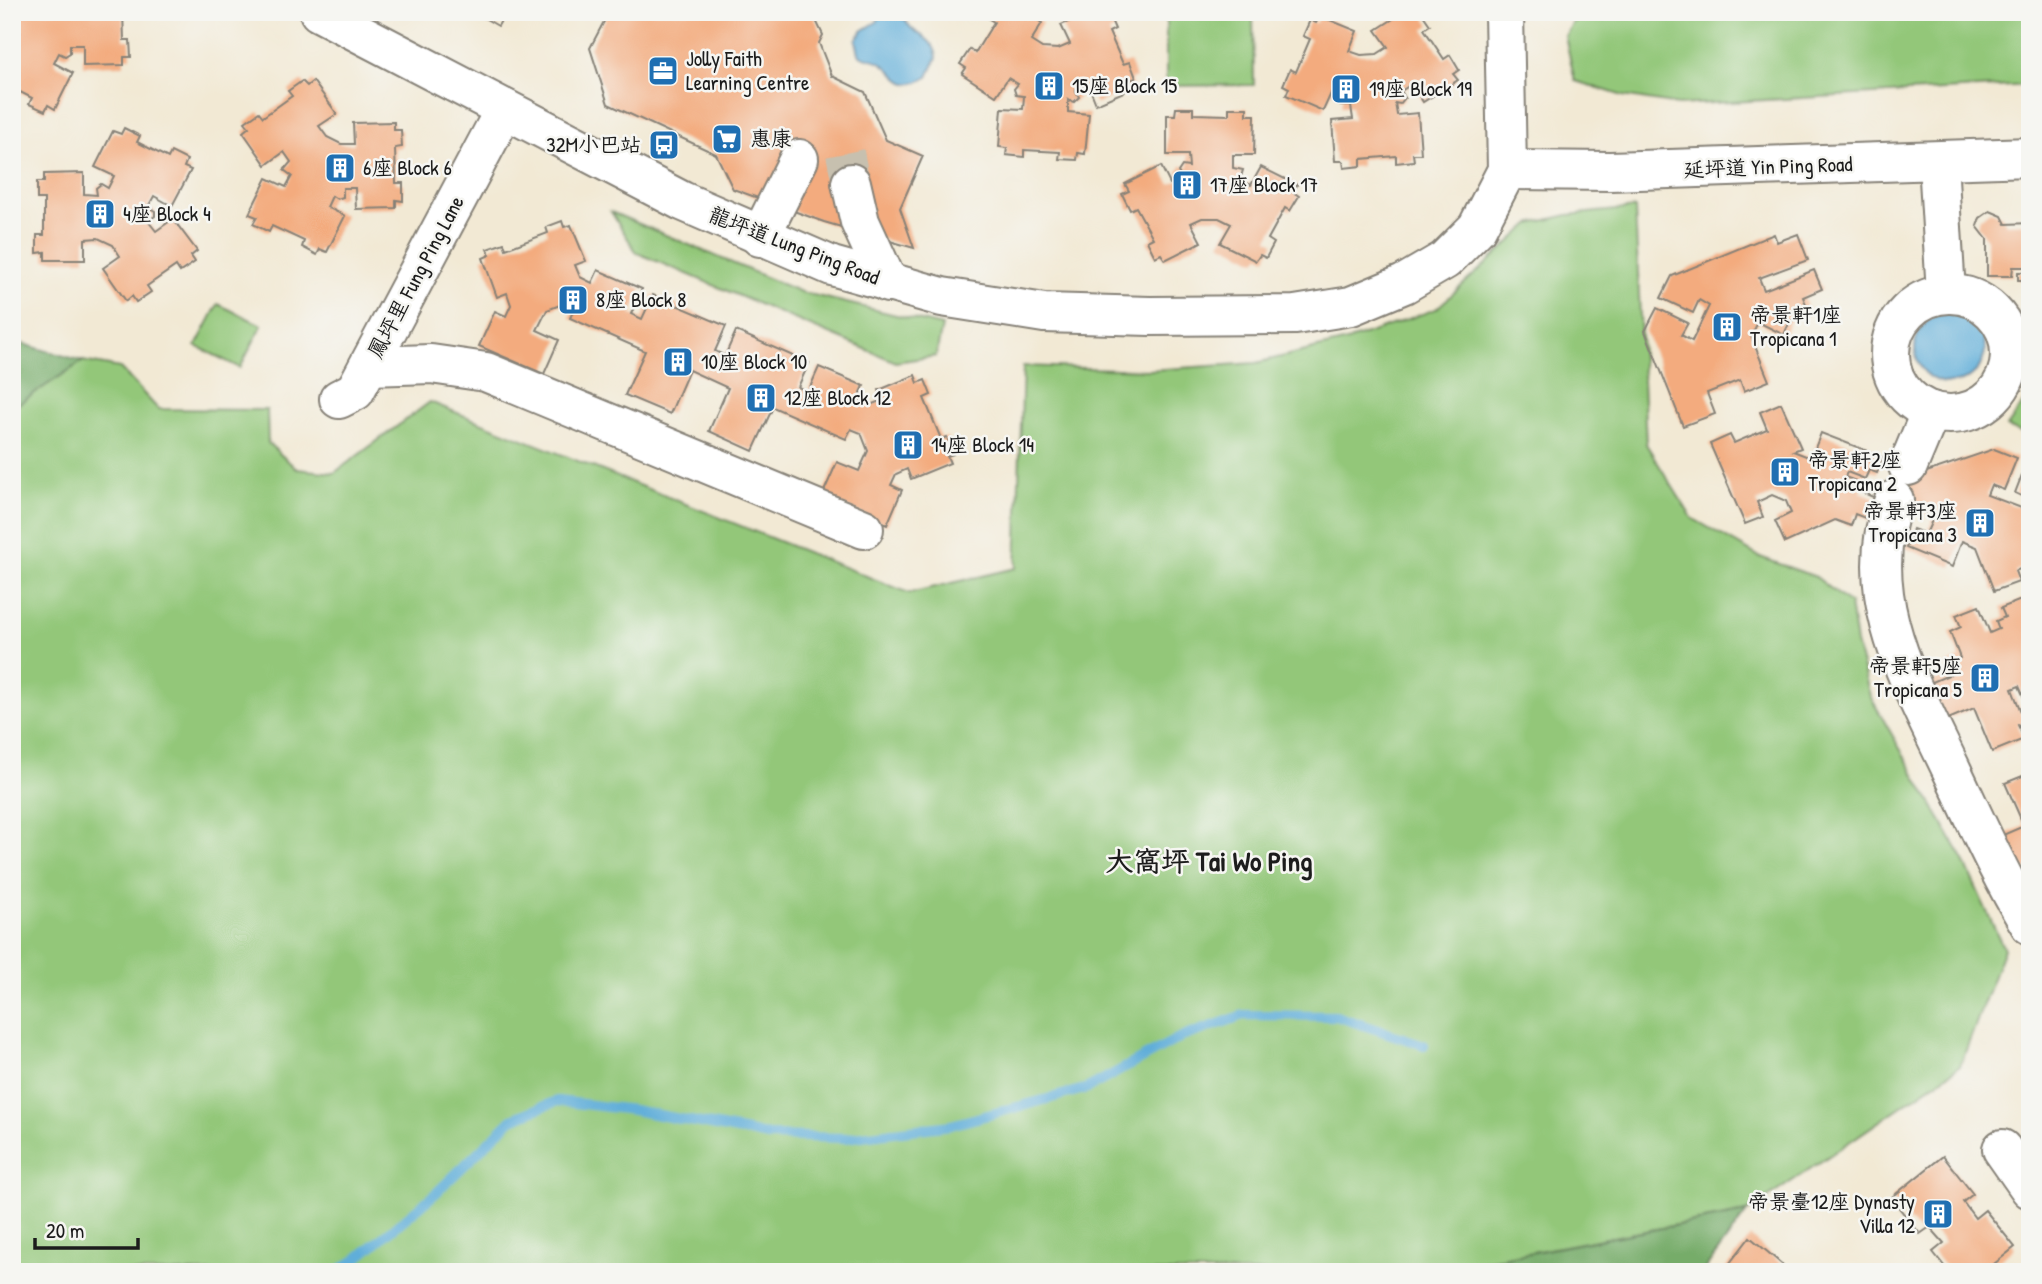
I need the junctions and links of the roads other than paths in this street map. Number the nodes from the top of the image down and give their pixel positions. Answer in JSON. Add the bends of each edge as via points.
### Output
{"nodes":[{"id":1,"x":319,"y":12,"type":"edge"},
{"id":2,"x":1504,"y":12,"type":"edge"},
{"id":3,"x":505,"y":109,"type":"junction"},
{"id":4,"x":2030,"y":156,"type":"edge"},
{"id":5,"x":799,"y":159,"type":"dead end"},
{"id":6,"x":1938,"y":162,"type":"junction"},
{"id":7,"x":1507,"y":170,"type":"junction"},
{"id":8,"x":852,"y":183,"type":"tunnel mouth"},
{"id":9,"x":760,"y":237,"type":"junction"},
{"id":10,"x":888,"y":283,"type":"junction"},
{"id":11,"x":1945,"y":293,"type":"junction"},
{"id":12,"x":2019,"y":361,"type":"edge"},
{"id":13,"x":369,"y":366,"type":"junction"},
{"id":14,"x":339,"y":399,"type":"dead end"},
{"id":15,"x":1931,"y":411,"type":"junction"},
{"id":16,"x":864,"y":529,"type":"dead end"},
{"id":17,"x":2030,"y":925,"type":"edge"},
{"id":18,"x":2003,"y":1149,"type":"dead end"},
{"id":19,"x":2030,"y":1189,"type":"edge"}],
"edges":[{"from":1,"to":3,"type":"street","name":"龍坪道 Lung Ping Road"},
{"from":2,"to":7,"type":"street"},
{"from":3,"to":9,"type":"street","name":"龍坪道 Lung Ping Road"},
{"from":3,"to":13,"type":"street","name":"鳳坪里 Fung Ping Lane"},
{"from":4,"to":6,"type":"street","name":"延坪道 Yin Ping Road"},
{"from":5,"to":9,"type":"street"},
{"from":6,"to":7,"type":"street","name":"延坪道 Yin Ping Road"},
{"from":6,"to":11,"type":"street"},
{"from":7,"to":10,"type":"street","name":"龍坪道 Lung Ping Road","via":[[1477,228],[1446,260],[1351,306],[1295,316],[1044,313],[942,297]]},
{"from":8,"to":10,"type":"street","via":[[860,222]]},
{"from":9,"to":10,"type":"street","name":"龍坪道 Lung Ping Road"},
{"from":11,"to":12,"type":"street","via":[[1966,295],[1984,304],[1999,318]]},
{"from":11,"to":15,"type":"street","via":[[1909,309],[1890,342],[1889,362],[1895,381],[1907,397]]},
{"from":12,"to":15,"type":"street","via":[[1997,394],[1980,406],[1961,414]]},
{"from":13,"to":14,"type":"street","name":"鳳坪里 Fung Ping Lane","via":[[355,391]]},
{"from":13,"to":16,"type":"street","via":[[430,364],[486,372]]},
{"from":15,"to":17,"type":"street","via":[[1882,535],[1889,628],[1904,670],[1998,870]]},
{"from":18,"to":19,"type":"street"}]}
